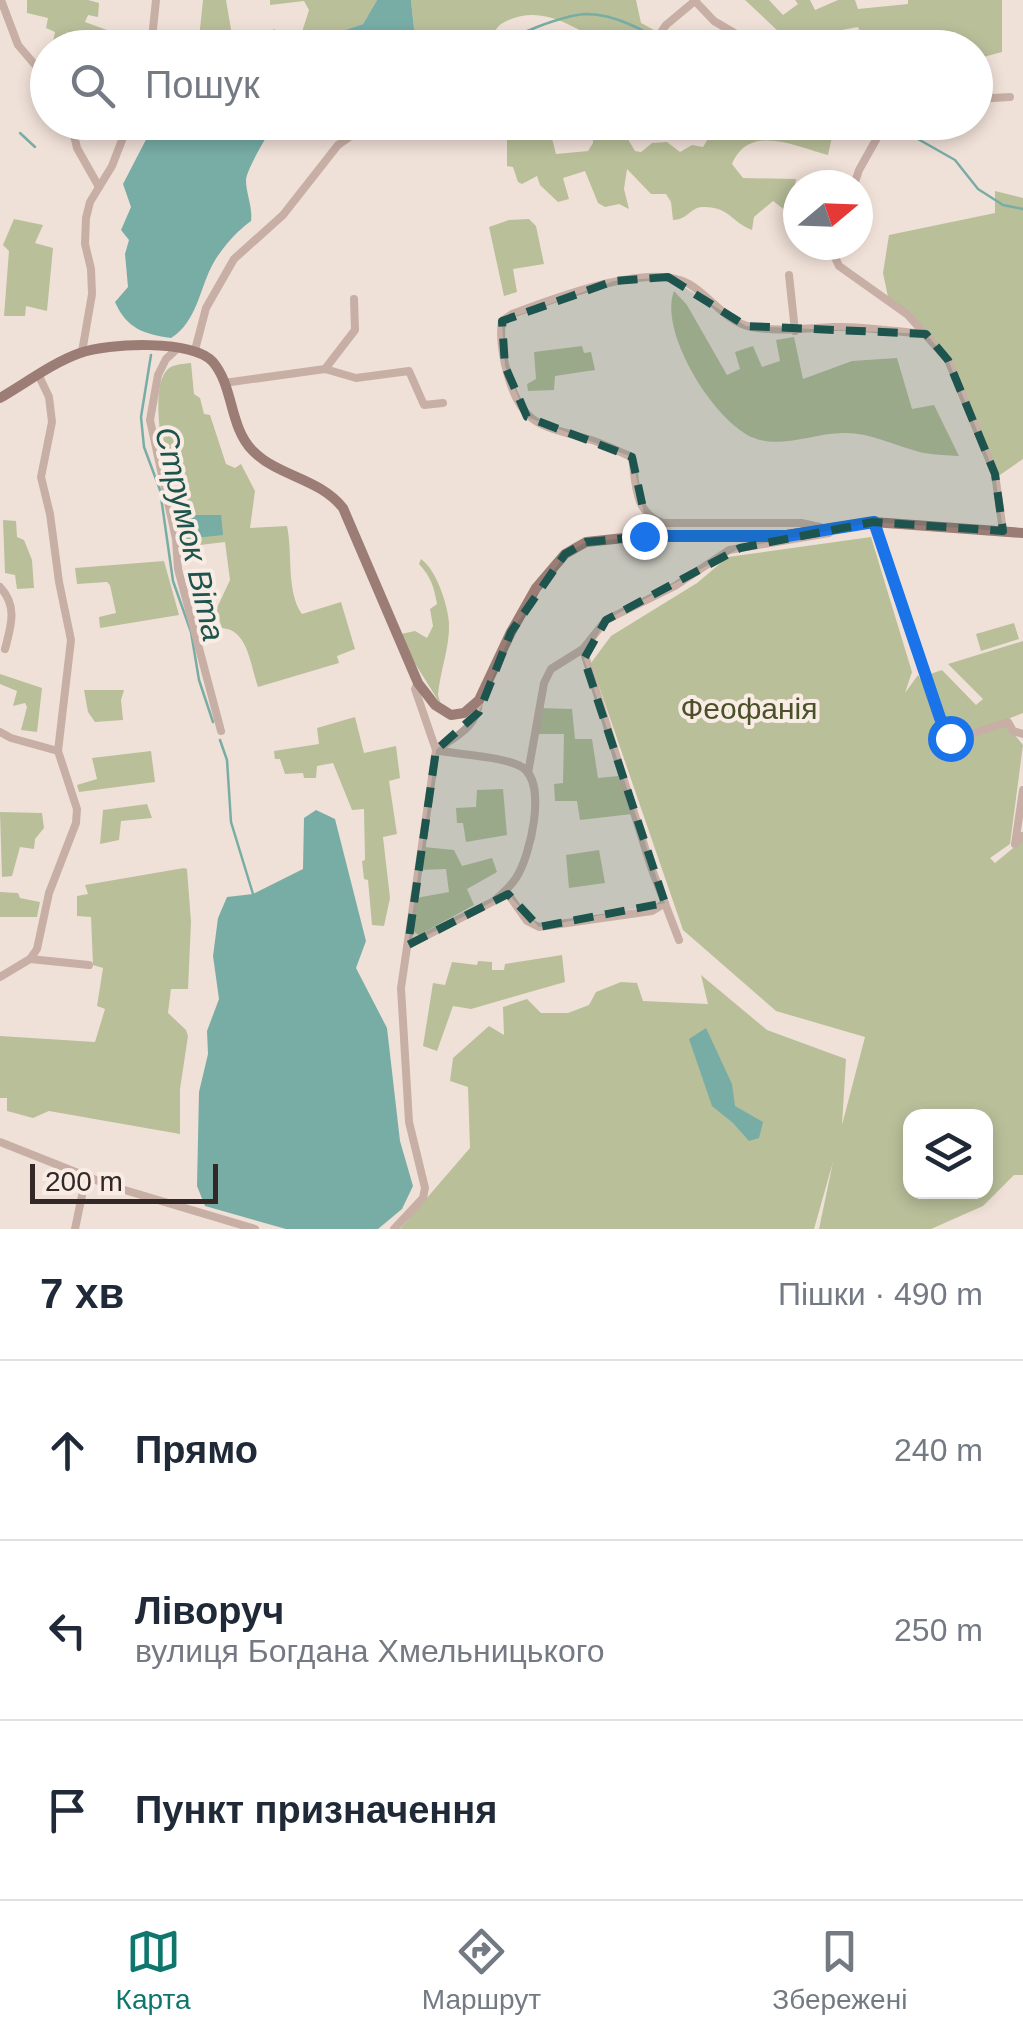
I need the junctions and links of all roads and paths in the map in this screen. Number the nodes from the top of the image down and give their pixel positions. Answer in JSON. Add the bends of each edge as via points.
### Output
{"nodes":[{"id":1,"x":0,"y":0,"type":"edge"},
{"id":2,"x":156,"y":0,"type":"edge"},
{"id":3,"x":696,"y":0,"type":"edge"},
{"id":4,"x":152,"y":30,"type":"edge"},
{"id":5,"x":663,"y":30,"type":"edge"},
{"id":6,"x":728,"y":30,"type":"edge"},
{"id":7,"x":30,"y":59,"type":"edge"},
{"id":8,"x":1010,"y":97,"type":"dead end"},
{"id":9,"x":993,"y":98,"type":"edge"},
{"id":10,"x":75,"y":140,"type":"edge"},
{"id":11,"x":122,"y":140,"type":"edge"},
{"id":12,"x":345,"y":140,"type":"edge"},
{"id":13,"x":877,"y":140,"type":"edge"},
{"id":14,"x":862,"y":170,"type":"edge"},
{"id":15,"x":100,"y":187,"type":"junction"},
{"id":16,"x":837,"y":260,"type":"edge"},
{"id":17,"x":789,"y":274,"type":"dead end"},
{"id":18,"x":354,"y":299,"type":"dead end"},
{"id":19,"x":794,"y":331,"type":"junction"},
{"id":20,"x":926,"y":334,"type":"junction"},
{"id":21,"x":179,"y":347,"type":"junction"},
{"id":22,"x":195,"y":350,"type":"junction"},
{"id":23,"x":82,"y":352,"type":"junction"},
{"id":24,"x":325,"y":369,"type":"junction"},
{"id":25,"x":40,"y":376,"type":"junction"},
{"id":26,"x":224,"y":383,"type":"junction"},
{"id":27,"x":0,"y":398,"type":"edge"},
{"id":28,"x":442,"y":404,"type":"dead end"},
{"id":29,"x":874,"y":522,"type":"junction"},
{"id":30,"x":857,"y":525,"type":"junction"},
{"id":31,"x":828,"y":528,"type":"junction"},
{"id":32,"x":1003,"y":531,"type":"junction"},
{"id":33,"x":1023,"y":533,"type":"edge"},
{"id":34,"x":0,"y":587,"type":"edge"},
{"id":35,"x":5,"y":649,"type":"dead end"},
{"id":36,"x":584,"y":649,"type":"junction"},
{"id":37,"x":418,"y":682,"type":"junction"},
{"id":38,"x":479,"y":700,"type":"junction"},
{"id":39,"x":221,"y":731,"type":"dead end"},
{"id":40,"x":0,"y":732,"type":"edge"},
{"id":41,"x":1023,"y":734,"type":"edge"},
{"id":42,"x":436,"y":750,"type":"junction"},
{"id":43,"x":58,"y":751,"type":"junction"},
{"id":44,"x":528,"y":773,"type":"junction"},
{"id":45,"x":1023,"y":790,"type":"edge"},
{"id":46,"x":1023,"y":836,"type":"edge"},
{"id":47,"x":506,"y":891,"type":"junction"},
{"id":48,"x":664,"y":904,"type":"junction"},
{"id":49,"x":679,"y":940,"type":"dead end"},
{"id":50,"x":408,"y":945,"type":"junction"},
{"id":51,"x":30,"y":959,"type":"junction"},
{"id":52,"x":89,"y":965,"type":"dead end"},
{"id":53,"x":0,"y":977,"type":"edge"},
{"id":54,"x":0,"y":1142,"type":"edge"},
{"id":55,"x":86,"y":1176,"type":"junction"},
{"id":56,"x":220,"y":1224,"type":"edge"},
{"id":57,"x":75,"y":1229,"type":"edge"},
{"id":58,"x":254,"y":1229,"type":"edge"},
{"id":59,"x":394,"y":1229,"type":"edge"}],
"edges":[{"from":1,"to":7,"type":"street"},
{"from":2,"to":4,"type":"street"},
{"from":3,"to":5,"type":"street"},
{"from":3,"to":6,"type":"street"},
{"from":8,"to":9,"type":"street"},
{"from":10,"to":15,"type":"street"},
{"from":11,"to":15,"type":"street"},
{"from":12,"to":22,"type":"street","via":[[234,259],[206,308]]},
{"from":13,"to":14,"type":"street"},
{"from":15,"to":23,"type":"street","via":[[86,218],[92,294]]},
{"from":16,"to":20,"type":"street"},
{"from":17,"to":19,"type":"street"},
{"from":18,"to":24,"type":"street","via":[[355,330]]},
{"from":19,"to":20,"type":"street","via":[[836,326]]},
{"from":19,"to":31,"type":"street","via":[[746,326],[690,284],[668,277],[569,294],[512,314],[500,334],[513,394],[528,417],[542,428],[632,457],[642,512],[650,519]]},
{"from":20,"to":32,"type":"street","via":[[948,360],[995,474]]},
{"from":21,"to":22,"type":"street"},
{"from":21,"to":23,"type":"street"},
{"from":21,"to":39,"type":"street","via":[[158,376],[150,420],[181,583]]},
{"from":22,"to":26,"type":"street","via":[[214,362]]},
{"from":23,"to":25,"type":"street"},
{"from":24,"to":26,"type":"street"},
{"from":24,"to":28,"type":"street","via":[[356,378],[409,370],[424,405]]},
{"from":25,"to":27,"type":"street"},
{"from":25,"to":43,"type":"street","via":[[52,422],[41,477],[71,640]]},
{"from":26,"to":37,"type":"street","via":[[252,450],[322,488],[342,508]]},
{"from":29,"to":30,"type":"street"},
{"from":29,"to":32,"type":"street"},
{"from":29,"to":41,"type":"street","via":[[947,734],[962,737],[1008,722]]},
{"from":30,"to":31,"type":"street"},
{"from":30,"to":36,"type":"street","via":[[722,553],[676,586],[606,620]]},
{"from":31,"to":38,"type":"street","via":[[787,536],[586,542],[565,554],[536,588]]},
{"from":32,"to":33,"type":"street"},
{"from":34,"to":35,"type":"street","via":[[12,606]]},
{"from":36,"to":44,"type":"street","via":[[551,669],[544,683]]},
{"from":36,"to":48,"type":"street"},
{"from":37,"to":38,"type":"street","via":[[451,715],[464,714]]},
{"from":37,"to":42,"type":"street"},
{"from":38,"to":42,"type":"street","via":[[468,728]]},
{"from":40,"to":43,"type":"street"},
{"from":42,"to":44,"type":"street","via":[[506,762]]},
{"from":42,"to":50,"type":"street"},
{"from":43,"to":51,"type":"street","via":[[76,797],[76,823]]},
{"from":44,"to":47,"type":"street","via":[[537,796],[527,849]]},
{"from":45,"to":46,"type":"street","via":[[1015,844]]},
{"from":47,"to":48,"type":"street","via":[[539,928]]},
{"from":47,"to":50,"type":"street"},
{"from":48,"to":49,"type":"street"},
{"from":50,"to":59,"type":"street","via":[[401,988],[409,1122],[425,1188]]},
{"from":51,"to":52,"type":"street"},
{"from":51,"to":53,"type":"street"},
{"from":54,"to":55,"type":"street"},
{"from":55,"to":56,"type":"street"},
{"from":55,"to":57,"type":"street"},
{"from":56,"to":58,"type":"street"}]}
